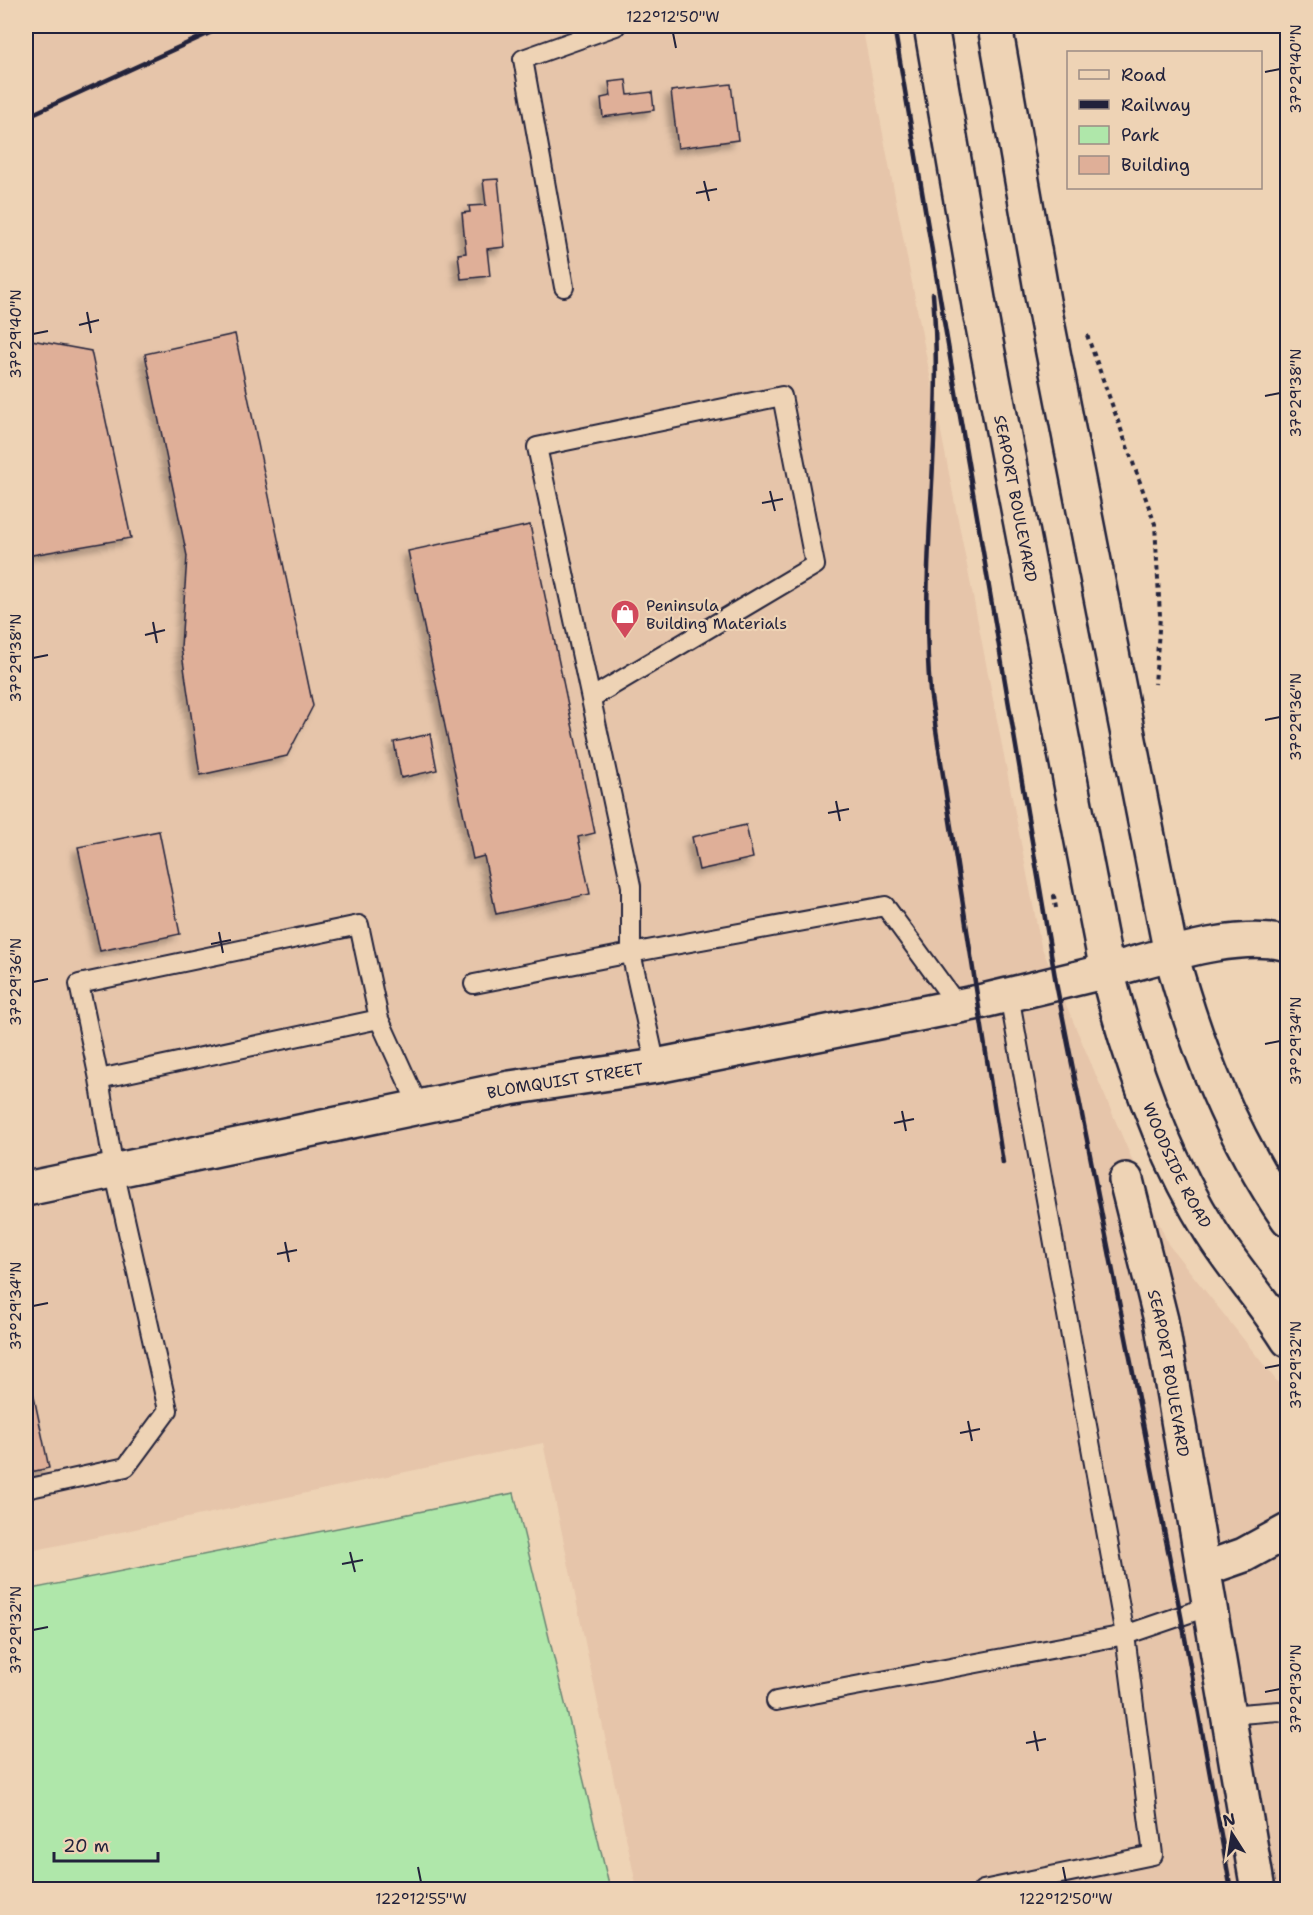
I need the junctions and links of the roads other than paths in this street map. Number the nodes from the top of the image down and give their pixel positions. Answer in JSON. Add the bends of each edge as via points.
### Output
{"nodes":[{"id":1,"x":616,"y":26,"type":"edge"},
{"id":2,"x":931,"y":26,"type":"edge"},
{"id":3,"x":995,"y":26,"type":"edge"},
{"id":4,"x":564,"y":287,"type":"dead end"},
{"id":5,"x":591,"y":698,"type":"junction"},
{"id":6,"x":1287,"y":944,"type":"edge"},
{"id":7,"x":632,"y":953,"type":"junction"},
{"id":8,"x":1171,"y":954,"type":"junction"},
{"id":9,"x":1107,"y":971,"type":"junction"},
{"id":10,"x":474,"y":984,"type":"dead end"},
{"id":11,"x":1009,"y":995,"type":"junction"},
{"id":12,"x":958,"y":1006,"type":"junction"},
{"id":13,"x":379,"y":1018,"type":"junction"},
{"id":14,"x":656,"y":1066,"type":"junction"},
{"id":15,"x":99,"y":1079,"type":"junction"},
{"id":16,"x":419,"y":1107,"type":"junction"},
{"id":17,"x":114,"y":1170,"type":"junction"},
{"id":18,"x":1126,"y":1180,"type":"dead end"},
{"id":19,"x":26,"y":1189,"type":"edge"},
{"id":20,"x":1287,"y":1219,"type":"edge"},
{"id":21,"x":1287,"y":1340,"type":"edge"},
{"id":22,"x":26,"y":1489,"type":"edge"},
{"id":23,"x":1287,"y":1531,"type":"edge"},
{"id":24,"x":1204,"y":1569,"type":"junction"},
{"id":25,"x":1210,"y":1606,"type":"junction"},
{"id":26,"x":1125,"y":1635,"type":"junction"},
{"id":27,"x":776,"y":1701,"type":"dead end"},
{"id":28,"x":1287,"y":1713,"type":"edge"},
{"id":29,"x":1227,"y":1715,"type":"junction"},
{"id":30,"x":983,"y":1890,"type":"edge"},
{"id":31,"x":1258,"y":1890,"type":"edge"}],
"edges":[{"from":1,"to":4,"type":"lane","via":[[523,59]]},
{"from":2,"to":9,"type":"main road","name":"SEAPORT BOULEVARD","via":[[980,311]]},
{"from":3,"to":8,"type":"main road","via":[[1043,301]]},
{"from":5,"to":5,"type":"lane","via":[[815,565],[782,396],[537,447]]},
{"from":5,"to":7,"type":"lane","via":[[631,886]]},
{"from":6,"to":8,"type":"main road","name":"BLOMQUIST STREET","via":[[1270,939],[1245,940]]},
{"from":7,"to":10,"type":"lane"},
{"from":7,"to":12,"type":"lane","via":[[885,906]]},
{"from":7,"to":14,"type":"lane"},
{"from":8,"to":9,"type":"main road","name":"BLOMQUIST STREET"},
{"from":8,"to":20,"type":"main road","via":[[1196,1040],[1217,1093]]},
{"from":9,"to":11,"type":"main road","name":"BLOMQUIST STREET"},
{"from":9,"to":21,"type":"main road","name":"WOODSIDE ROAD","via":[[1136,1069],[1183,1179],[1210,1231]]},
{"from":11,"to":12,"type":"main road","name":"BLOMQUIST STREET"},
{"from":11,"to":26,"type":"lane"},
{"from":12,"to":14,"type":"main road","name":"BLOMQUIST STREET"},
{"from":13,"to":15,"type":"lane"},
{"from":13,"to":15,"type":"lane","via":[[359,925],[79,984]]},
{"from":13,"to":16,"type":"lane"},
{"from":14,"to":16,"type":"main road","name":"BLOMQUIST STREET","via":[[510,1088]]},
{"from":15,"to":17,"type":"lane"},
{"from":16,"to":17,"type":"main road","name":"BLOMQUIST STREET"},
{"from":17,"to":19,"type":"main road","name":"BLOMQUIST STREET"},
{"from":17,"to":22,"type":"lane","via":[[168,1410],[126,1467]]},
{"from":18,"to":24,"type":"main road","name":"SEAPORT BOULEVARD","via":[[1161,1320]]},
{"from":23,"to":24,"type":"main road","via":[[1244,1555]]},
{"from":24,"to":25,"type":"main road","name":"SEAPORT BOULEVARD"},
{"from":25,"to":26,"type":"lane"},
{"from":25,"to":29,"type":"main road","name":"SEAPORT BOULEVARD"},
{"from":26,"to":27,"type":"lane"},
{"from":26,"to":30,"type":"lane","via":[[1153,1855]]},
{"from":28,"to":29,"type":"lane"},
{"from":29,"to":31,"type":"main road","name":"SEAPORT BOULEVARD"}]}
